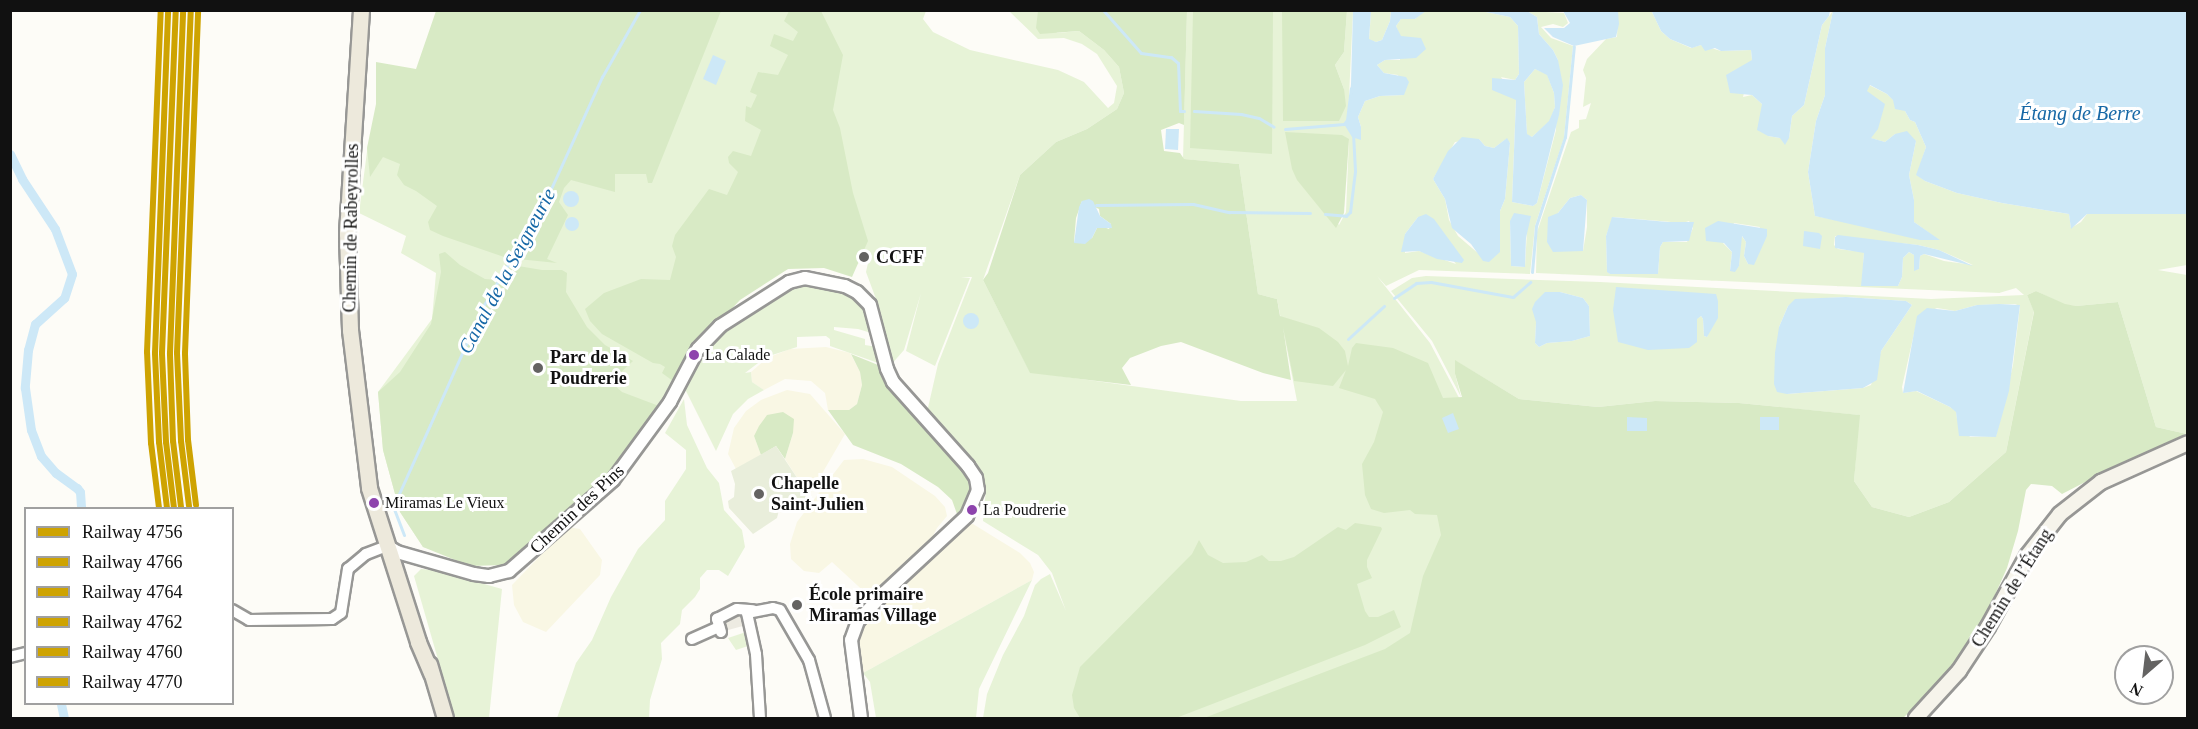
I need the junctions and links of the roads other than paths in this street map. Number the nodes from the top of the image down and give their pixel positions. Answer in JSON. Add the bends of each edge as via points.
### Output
{"nodes":[{"id":1,"x":361,"y":10,"type":"edge"},
{"id":2,"x":2187,"y":443,"type":"edge"},
{"id":3,"x":364,"y":446,"type":"junction"},
{"id":4,"x":394,"y":549,"type":"junction"},
{"id":5,"x":763,"y":610,"type":"junction"},
{"id":6,"x":234,"y":611,"type":"edge"},
{"id":7,"x":693,"y":639,"type":"dead end"},
{"id":8,"x":431,"y":673,"type":"junction"},
{"id":9,"x":446,"y":718,"type":"edge"},
{"id":10,"x":760,"y":718,"type":"edge"},
{"id":11,"x":825,"y":718,"type":"edge"},
{"id":12,"x":861,"y":718,"type":"edge"},
{"id":13,"x":1916,"y":718,"type":"edge"}],
"edges":[{"from":1,"to":3,"type":"main road","name":"Chemin de Rabeyrolles","via":[[347,273]]},
{"from":2,"to":13,"type":"main road","name":"Chemin de l’Étang","via":[[2101,482],[2060,514],[2027,556],[1959,671]]},
{"from":3,"to":4,"type":"main road","name":"Chemin de Rabeyrolles"},
{"from":3,"to":4,"type":"main road","name":"Chemin de Rabeyrolles","via":[[369,488]]},
{"from":4,"to":6,"type":"street","via":[[362,555],[348,569],[341,613],[332,619],[249,620]]},
{"from":4,"to":8,"type":"main road","name":"Chemin de Rabeyrolles"},
{"from":4,"to":8,"type":"main road","name":"Chemin de Rabeyrolles","via":[[418,642]]},
{"from":4,"to":12,"type":"street","name":"Chemin des Pins","via":[[479,575],[509,571],[613,480],[664,411],[698,349],[720,326],[789,282],[805,278],[857,292],[870,305],[893,382],[976,478],[978,490],[967,516],[858,621],[850,640]]},
{"from":5,"to":7,"type":"street","via":[[737,609],[719,626]]},
{"from":5,"to":10,"type":"street","via":[[747,613],[756,654]]},
{"from":5,"to":11,"type":"street","via":[[780,610],[809,660]]},
{"from":8,"to":9,"type":"main road","name":"Chemin de Rabeyrolles"}]}
